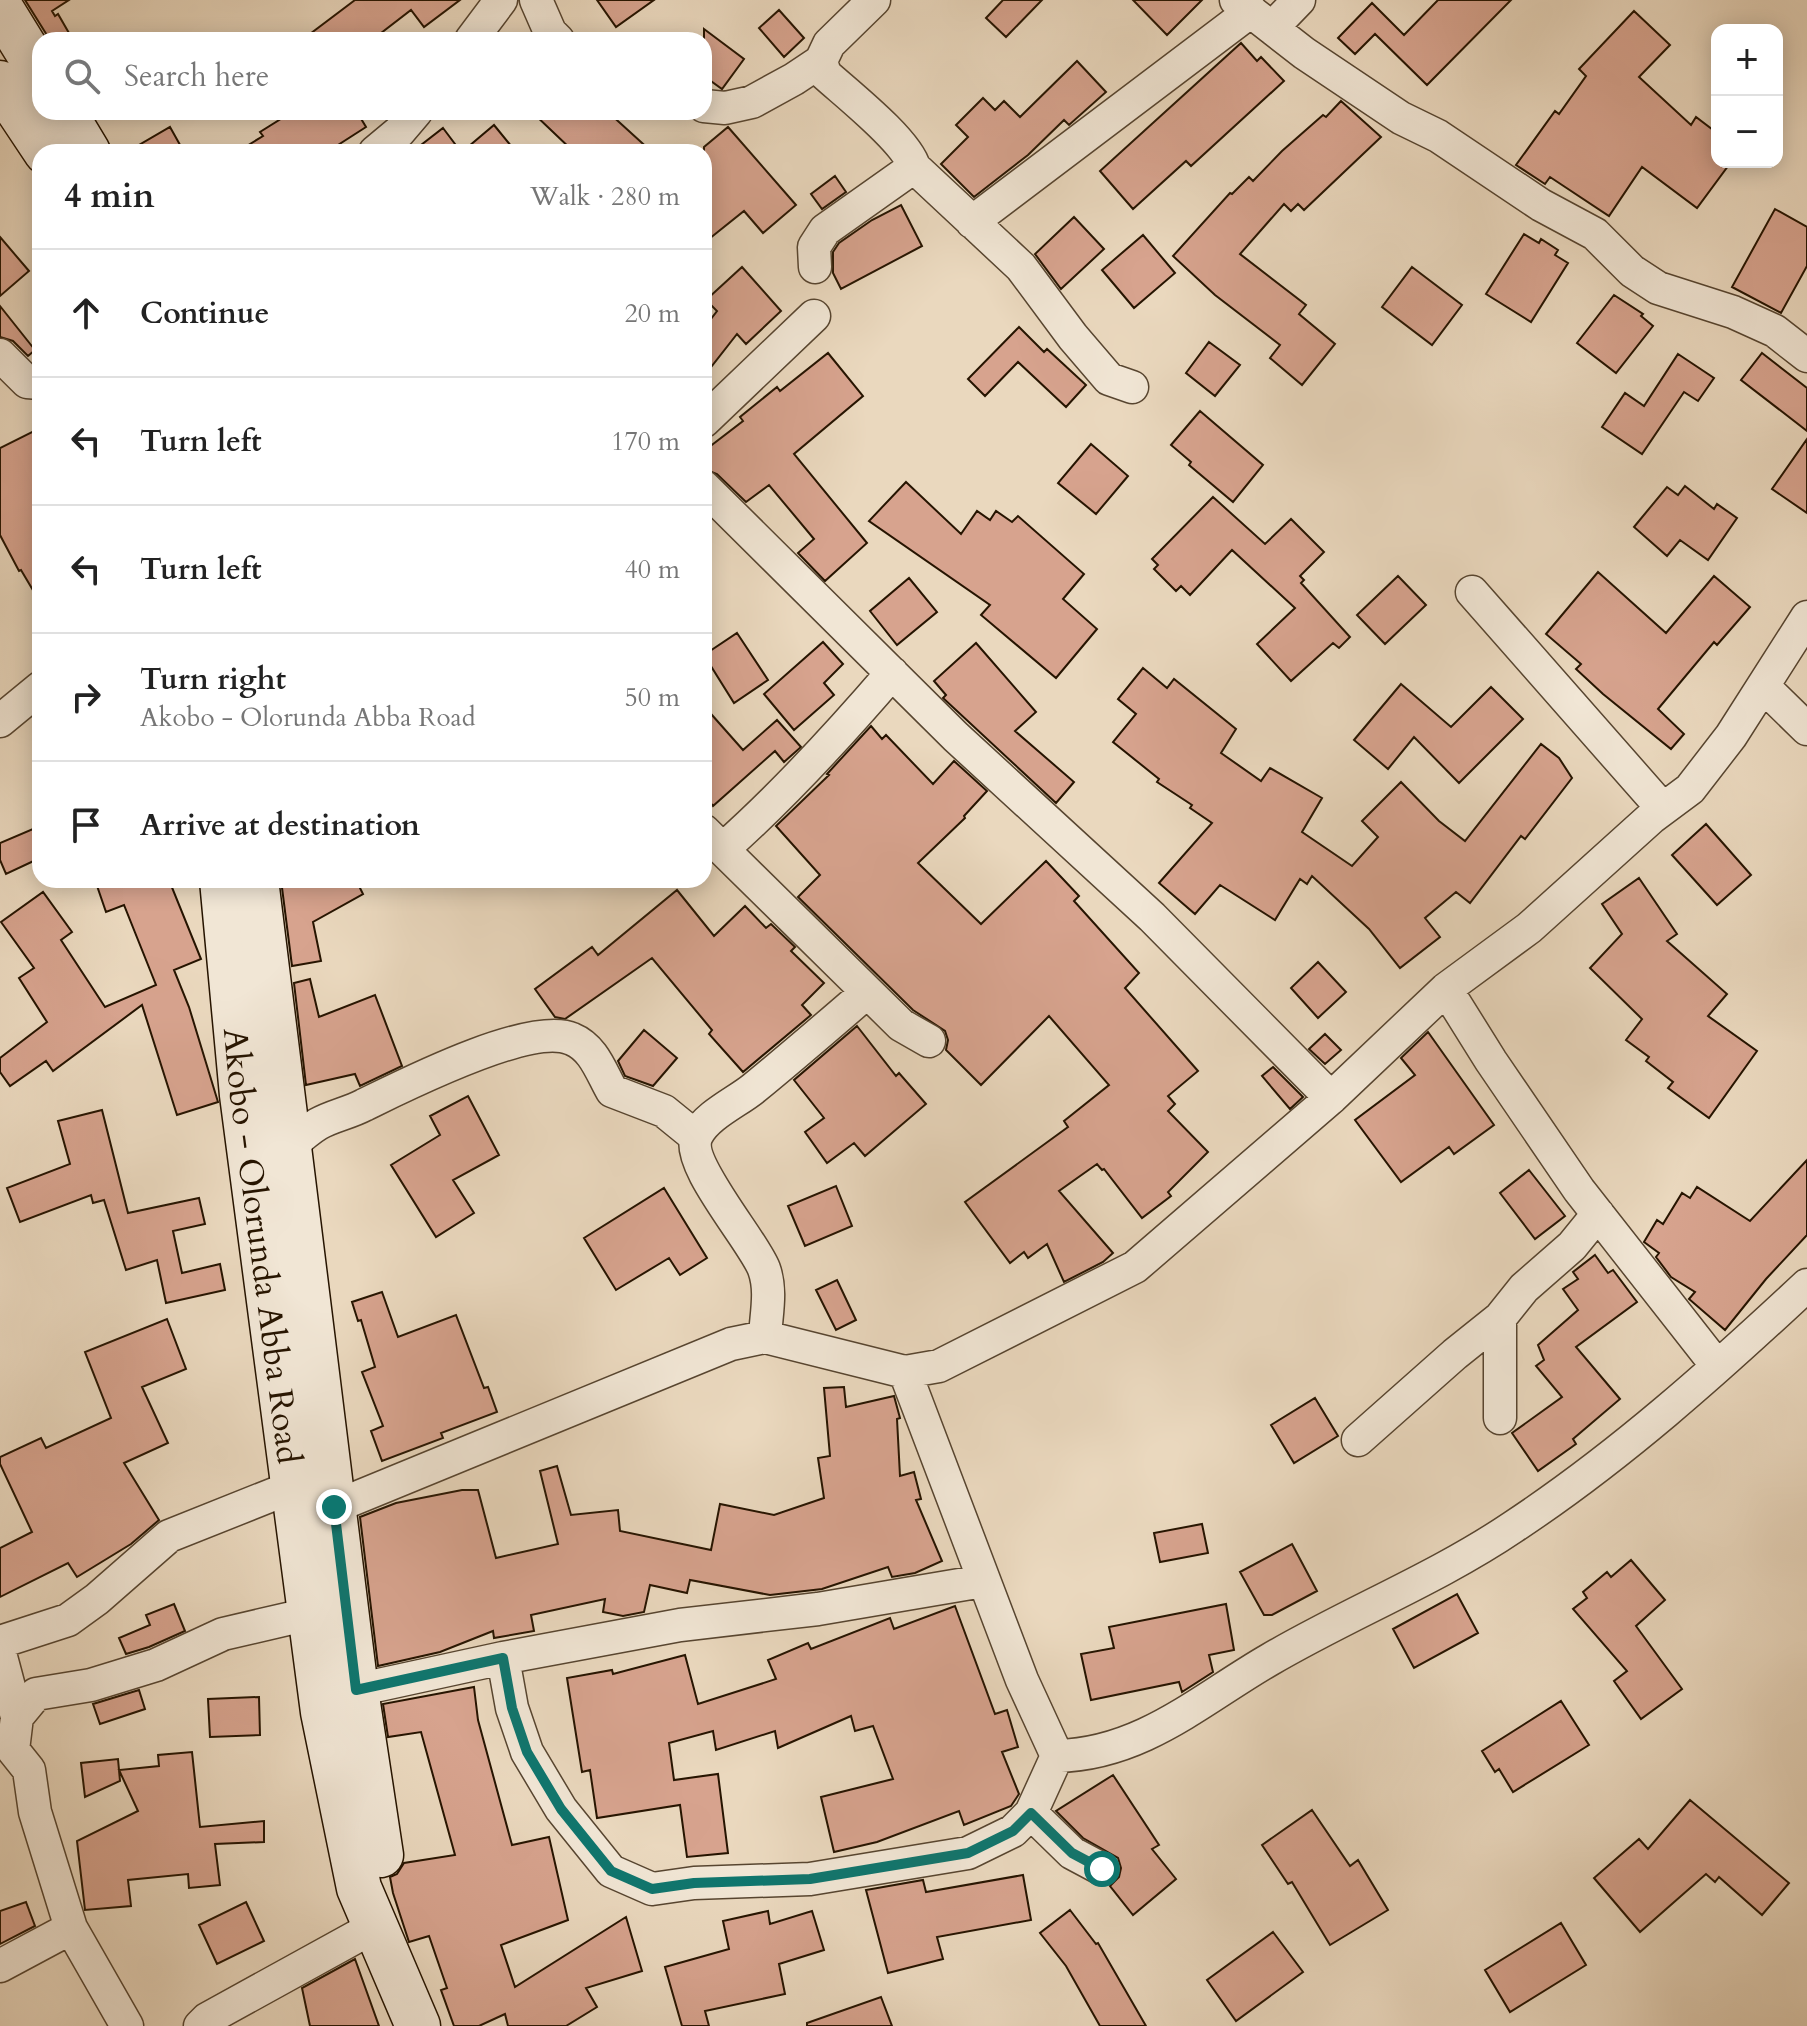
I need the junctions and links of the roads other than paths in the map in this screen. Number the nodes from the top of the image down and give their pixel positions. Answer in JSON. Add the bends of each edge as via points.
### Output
{"nodes":[{"id":1,"x":501,"y":0,"type":"edge"},
{"id":2,"x":536,"y":0,"type":"edge"},
{"id":3,"x":874,"y":0,"type":"edge"},
{"id":4,"x":1299,"y":0,"type":"edge"},
{"id":5,"x":1253,"y":13,"type":"edge"},
{"id":6,"x":6,"y":28,"type":"edge"},
{"id":7,"x":477,"y":32,"type":"edge"},
{"id":8,"x":550,"y":32,"type":"edge"},
{"id":9,"x":821,"y":61,"type":"junction"},
{"id":10,"x":32,"y":62,"type":"edge"},
{"id":11,"x":0,"y":83,"type":"edge"},
{"id":12,"x":712,"y":107,"type":"edge"},
{"id":13,"x":69,"y":120,"type":"edge"},
{"id":14,"x":409,"y":120,"type":"edge"},
{"id":15,"x":41,"y":144,"type":"edge"},
{"id":16,"x":83,"y":144,"type":"edge"},
{"id":17,"x":385,"y":144,"type":"edge"},
{"id":18,"x":914,"y":167,"type":"junction"},
{"id":19,"x":972,"y":222,"type":"junction"},
{"id":20,"x":815,"y":267,"type":"dead end"},
{"id":21,"x":814,"y":316,"type":"dead end"},
{"id":22,"x":0,"y":355,"type":"edge"},
{"id":23,"x":1807,"y":356,"type":"edge"},
{"id":24,"x":22,"y":387,"type":"edge"},
{"id":25,"x":1132,"y":387,"type":"dead end"},
{"id":26,"x":712,"y":413,"type":"edge"},
{"id":27,"x":712,"y":495,"type":"edge"},
{"id":28,"x":1472,"y":592,"type":"dead end"},
{"id":29,"x":1807,"y":617,"type":"edge"},
{"id":30,"x":892,"y":673,"type":"junction"},
{"id":31,"x":1763,"y":686,"type":"junction"},
{"id":32,"x":32,"y":695,"type":"edge"},
{"id":33,"x":0,"y":721,"type":"edge"},
{"id":34,"x":1807,"y":729,"type":"edge"},
{"id":35,"x":1663,"y":809,"type":"junction"},
{"id":36,"x":713,"y":840,"type":"edge"},
{"id":37,"x":223,"y":888,"type":"edge"},
{"id":38,"x":257,"y":888,"type":"edge"},
{"id":39,"x":1446,"y":989,"type":"junction"},
{"id":40,"x":866,"y":993,"type":"junction"},
{"id":41,"x":929,"y":1041,"type":"dead end"},
{"id":42,"x":1331,"y":1098,"type":"junction"},
{"id":43,"x":696,"y":1137,"type":"junction"},
{"id":44,"x":289,"y":1147,"type":"junction"},
{"id":45,"x":1598,"y":1214,"type":"junction"},
{"id":46,"x":1807,"y":1285,"type":"edge"},
{"id":47,"x":1500,"y":1318,"type":"junction"},
{"id":48,"x":765,"y":1337,"type":"junction"},
{"id":49,"x":1717,"y":1366,"type":"junction"},
{"id":50,"x":905,"y":1372,"type":"junction"},
{"id":51,"x":1500,"y":1418,"type":"dead end"},
{"id":52,"x":1358,"y":1440,"type":"dead end"},
{"id":53,"x":292,"y":1487,"type":"junction"},
{"id":54,"x":334,"y":1507,"type":"junction"},
{"id":55,"x":983,"y":1581,"type":"junction"},
{"id":56,"x":309,"y":1614,"type":"junction"},
{"id":57,"x":0,"y":1642,"type":"edge"},
{"id":58,"x":0,"y":1653,"type":"edge"},
{"id":59,"x":503,"y":1658,"type":"junction"},
{"id":60,"x":356,"y":1690,"type":"junction"},
{"id":61,"x":17,"y":1717,"type":"junction"},
{"id":62,"x":1057,"y":1756,"type":"junction"},
{"id":63,"x":1031,"y":1813,"type":"junction"},
{"id":64,"x":1102,"y":1869,"type":"dead end"},
{"id":65,"x":374,"y":1927,"type":"junction"},
{"id":66,"x":71,"y":1928,"type":"junction"},
{"id":67,"x":0,"y":1966,"type":"edge"},
{"id":68,"x":127,"y":2026,"type":"edge"},
{"id":69,"x":200,"y":2026,"type":"edge"},
{"id":70,"x":418,"y":2026,"type":"edge"},
{"id":71,"x":443,"y":2026,"type":"edge"}],
"edges":[{"from":1,"to":7,"type":"street"},
{"from":2,"to":8,"type":"street"},
{"from":3,"to":9,"type":"street","via":[[829,44]]},
{"from":4,"to":5,"type":"street"},
{"from":5,"to":19,"type":"street"},
{"from":5,"to":23,"type":"street","via":[[1401,118],[1595,234],[1632,271],[1658,288],[1775,331]]},
{"from":6,"to":10,"type":"main road"},
{"from":9,"to":12,"type":"street","via":[[752,102]]},
{"from":9,"to":18,"type":"street","via":[[825,74],[888,133]]},
{"from":11,"to":15,"type":"main road"},
{"from":13,"to":16,"type":"main road"},
{"from":14,"to":17,"type":"street"},
{"from":18,"to":19,"type":"street"},
{"from":18,"to":20,"type":"street","via":[[825,230],[814,247]]},
{"from":19,"to":25,"type":"street","via":[[1021,267],[1109,379]]},
{"from":21,"to":26,"type":"street"},
{"from":22,"to":24,"type":"street"},
{"from":27,"to":30,"type":"street"},
{"from":28,"to":35,"type":"street"},
{"from":29,"to":31,"type":"street"},
{"from":30,"to":36,"type":"street","via":[[776,802]]},
{"from":30,"to":42,"type":"street","via":[[1152,917]]},
{"from":31,"to":34,"type":"street"},
{"from":31,"to":35,"type":"street","via":[[1690,789]]},
{"from":32,"to":33,"type":"street"},
{"from":35,"to":39,"type":"street","via":[[1529,928]]},
{"from":36,"to":40,"type":"street"},
{"from":37,"to":53,"type":"main road","name":"Akobo - Olorunda Abba Road","via":[[242,1095]]},
{"from":38,"to":44,"type":"main road","name":"Akobo - Olorunda Abba Road"},
{"from":39,"to":42,"type":"street"},
{"from":39,"to":45,"type":"street"},
{"from":40,"to":41,"type":"street","via":[[901,1025]]},
{"from":40,"to":43,"type":"street"},
{"from":42,"to":50,"type":"street","via":[[1135,1267],[939,1366]]},
{"from":43,"to":44,"type":"street","via":[[664,1111],[612,1091],[588,1047],[569,1037],[545,1036],[520,1040],[389,1092],[319,1124]]},
{"from":43,"to":48,"type":"street","via":[[696,1153],[709,1183],[764,1270]]},
{"from":44,"to":54,"type":"main road","name":"Akobo - Olorunda Abba Road"},
{"from":45,"to":47,"type":"street"},
{"from":45,"to":49,"type":"street"},
{"from":46,"to":49,"type":"street"},
{"from":47,"to":51,"type":"street"},
{"from":47,"to":52,"type":"street"},
{"from":48,"to":50,"type":"street"},
{"from":48,"to":54,"type":"street","via":[[731,1344]]},
{"from":49,"to":62,"type":"street","via":[[1587,1475],[1432,1577],[1268,1660],[1190,1712],[1120,1746]]},
{"from":50,"to":55,"type":"street"},
{"from":53,"to":56,"type":"main road","name":"Akobo - Olorunda Abba Road"},
{"from":53,"to":57,"type":"street","via":[[169,1536],[68,1620]]},
{"from":54,"to":60,"type":"main road","name":"Akobo - Olorunda Abba Road"},
{"from":55,"to":59,"type":"street","via":[[680,1625]]},
{"from":55,"to":62,"type":"street"},
{"from":56,"to":61,"type":"street","via":[[223,1634],[156,1665],[91,1685],[36,1694]]},
{"from":56,"to":65,"type":"main road","name":"Akobo - Olorunda Abba Road","via":[[356,1873]]},
{"from":58,"to":61,"type":"street"},
{"from":59,"to":60,"type":"street"},
{"from":59,"to":63,"type":"street","via":[[527,1752],[561,1809],[611,1871],[652,1889],[810,1879],[968,1853],[1013,1831]]},
{"from":60,"to":71,"type":"main road","name":"Akobo - Olorunda Abba Road","via":[[383,1872],[397,1923]]},
{"from":61,"to":66,"type":"street","via":[[13,1750],[29,1770],[35,1812]]},
{"from":62,"to":63,"type":"street"},
{"from":63,"to":64,"type":"street","via":[[1072,1853]]},
{"from":65,"to":69,"type":"street"},
{"from":65,"to":70,"type":"main road","name":"Akobo - Olorunda Abba Road"},
{"from":66,"to":67,"type":"street"},
{"from":66,"to":68,"type":"street"}]}
